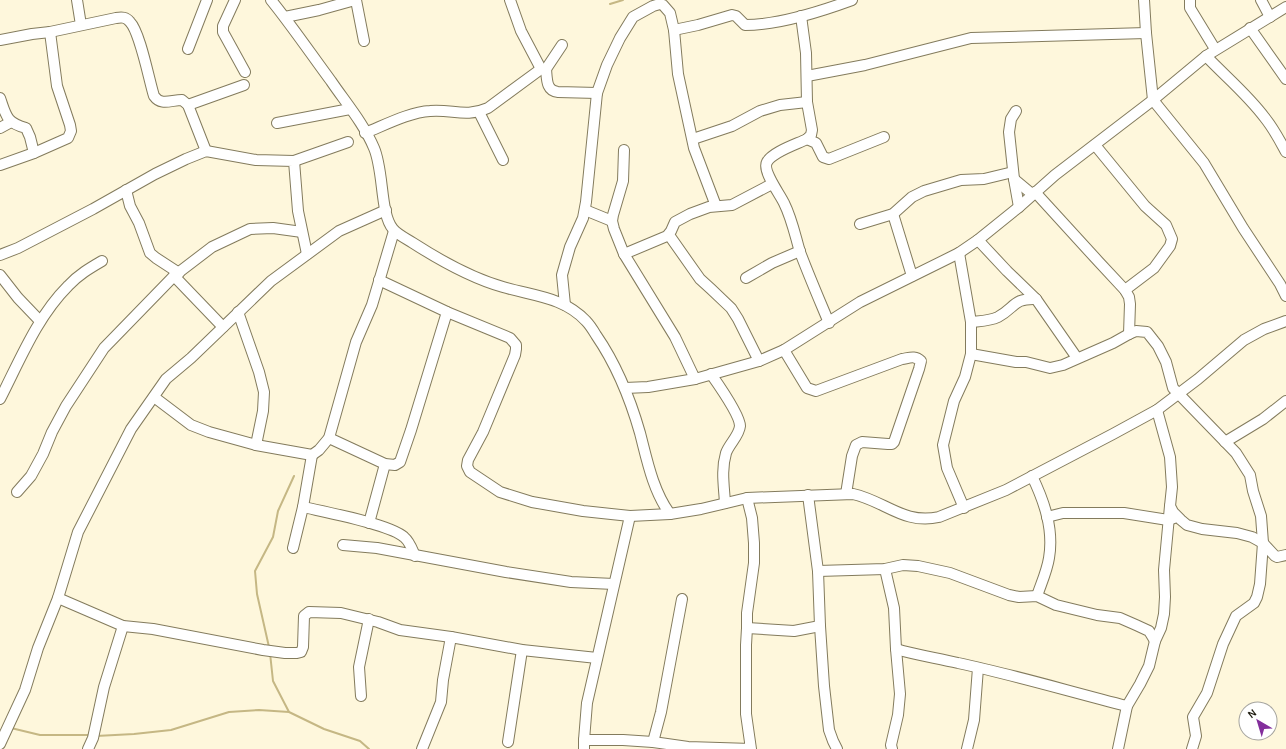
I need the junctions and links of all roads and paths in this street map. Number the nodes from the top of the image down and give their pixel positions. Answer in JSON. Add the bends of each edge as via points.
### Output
{"nodes":[{"id":1,"x":77,"y":0,"type":"edge"},
{"id":2,"x":207,"y":0,"type":"edge"},
{"id":3,"x":235,"y":0,"type":"edge"},
{"id":4,"x":271,"y":0,"type":"edge"},
{"id":5,"x":355,"y":0,"type":"edge"},
{"id":6,"x":510,"y":0,"type":"edge"},
{"id":7,"x":852,"y":0,"type":"edge"},
{"id":8,"x":1144,"y":0,"type":"edge"},
{"id":9,"x":1190,"y":0,"type":"edge"},
{"id":10,"x":1261,"y":0,"type":"edge"},
{"id":11,"x":1286,"y":7,"type":"edge"},
{"id":12,"x":801,"y":16,"type":"junction"},
{"id":13,"x":1270,"y":17,"type":"junction"},
{"id":14,"x":285,"y":18,"type":"junction"},
{"id":15,"x":81,"y":25,"type":"junction"},
{"id":16,"x":1250,"y":28,"type":"junction"},
{"id":17,"x":674,"y":30,"type":"junction"},
{"id":18,"x":50,"y":32,"type":"junction"},
{"id":19,"x":1146,"y":33,"type":"junction"},
{"id":20,"x":0,"y":40,"type":"edge"},
{"id":21,"x":364,"y":41,"type":"dead end"},
{"id":22,"x":562,"y":45,"type":"dead end"},
{"id":23,"x":188,"y":49,"type":"dead end"},
{"id":24,"x":1216,"y":49,"type":"junction"},
{"id":25,"x":1206,"y":56,"type":"junction"},
{"id":26,"x":544,"y":69,"type":"junction"},
{"id":27,"x":245,"y":72,"type":"dead end"},
{"id":28,"x":807,"y":76,"type":"junction"},
{"id":29,"x":1286,"y":79,"type":"edge"},
{"id":30,"x":244,"y":85,"type":"dead end"},
{"id":31,"x":597,"y":93,"type":"junction"},
{"id":32,"x":0,"y":98,"type":"edge"},
{"id":33,"x":1153,"y":100,"type":"junction"},
{"id":34,"x":807,"y":102,"type":"junction"},
{"id":35,"x":188,"y":105,"type":"junction"},
{"id":36,"x":350,"y":109,"type":"junction"},
{"id":37,"x":1016,"y":111,"type":"dead end"},
{"id":38,"x":479,"y":112,"type":"junction"},
{"id":39,"x":11,"y":122,"type":"junction"},
{"id":40,"x":277,"y":123,"type":"dead end"},
{"id":41,"x":0,"y":128,"type":"edge"},
{"id":42,"x":365,"y":133,"type":"junction"},
{"id":43,"x":884,"y":137,"type":"dead end"},
{"id":44,"x":692,"y":139,"type":"junction"},
{"id":45,"x":806,"y":139,"type":"junction"},
{"id":46,"x":348,"y":142,"type":"dead end"},
{"id":47,"x":1095,"y":145,"type":"junction"},
{"id":48,"x":624,"y":150,"type":"dead end"},
{"id":49,"x":206,"y":151,"type":"junction"},
{"id":50,"x":1286,"y":152,"type":"edge"},
{"id":51,"x":34,"y":153,"type":"junction"},
{"id":52,"x":503,"y":160,"type":"dead end"},
{"id":53,"x":294,"y":161,"type":"junction"},
{"id":54,"x":0,"y":165,"type":"edge"},
{"id":55,"x":1014,"y":176,"type":"junction"},
{"id":56,"x":772,"y":184,"type":"junction"},
{"id":57,"x":126,"y":190,"type":"junction"},
{"id":58,"x":1034,"y":193,"type":"junction"},
{"id":59,"x":716,"y":206,"type":"junction"},
{"id":60,"x":1019,"y":207,"type":"junction"},
{"id":61,"x":386,"y":210,"type":"junction"},
{"id":62,"x":585,"y":210,"type":"junction"},
{"id":63,"x":894,"y":214,"type":"junction"},
{"id":64,"x":612,"y":221,"type":"junction"},
{"id":65,"x":860,"y":224,"type":"dead end"},
{"id":66,"x":394,"y":231,"type":"junction"},
{"id":67,"x":302,"y":232,"type":"junction"},
{"id":68,"x":669,"y":235,"type":"junction"},
{"id":69,"x":978,"y":240,"type":"junction"},
{"id":70,"x":800,"y":251,"type":"junction"},
{"id":71,"x":959,"y":253,"type":"junction"},
{"id":72,"x":0,"y":254,"type":"edge"},
{"id":73,"x":307,"y":254,"type":"junction"},
{"id":74,"x":624,"y":254,"type":"junction"},
{"id":75,"x":102,"y":260,"type":"dead end"},
{"id":76,"x":176,"y":275,"type":"junction"},
{"id":77,"x":912,"y":276,"type":"junction"},
{"id":78,"x":0,"y":277,"type":"edge"},
{"id":79,"x":746,"y":278,"type":"dead end"},
{"id":80,"x":379,"y":280,"type":"junction"},
{"id":81,"x":1125,"y":290,"type":"junction"},
{"id":82,"x":1286,"y":296,"type":"edge"},
{"id":83,"x":1036,"y":299,"type":"junction"},
{"id":84,"x":565,"y":305,"type":"junction"},
{"id":85,"x":238,"y":312,"type":"junction"},
{"id":86,"x":447,"y":312,"type":"junction"},
{"id":87,"x":40,"y":321,"type":"junction"},
{"id":88,"x":1286,"y":321,"type":"edge"},
{"id":89,"x":970,"y":322,"type":"junction"},
{"id":90,"x":829,"y":323,"type":"junction"},
{"id":91,"x":223,"y":327,"type":"junction"},
{"id":92,"x":1129,"y":334,"type":"junction"},
{"id":93,"x":784,"y":350,"type":"junction"},
{"id":94,"x":971,"y":354,"type":"junction"},
{"id":95,"x":1078,"y":358,"type":"junction"},
{"id":96,"x":759,"y":360,"type":"junction"},
{"id":97,"x":711,"y":374,"type":"junction"},
{"id":98,"x":695,"y":379,"type":"junction"},
{"id":99,"x":624,"y":388,"type":"junction"},
{"id":100,"x":1178,"y":394,"type":"junction"},
{"id":101,"x":154,"y":397,"type":"junction"},
{"id":102,"x":0,"y":399,"type":"edge"},
{"id":103,"x":1286,"y":401,"type":"edge"},
{"id":104,"x":1158,"y":410,"type":"junction"},
{"id":105,"x":329,"y":438,"type":"junction"},
{"id":106,"x":1225,"y":442,"type":"junction"},
{"id":107,"x":256,"y":445,"type":"junction"},
{"id":108,"x":312,"y":455,"type":"junction"},
{"id":109,"x":385,"y":464,"type":"junction"},
{"id":110,"x":1032,"y":476,"type":"junction"},
{"id":111,"x":17,"y":492,"type":"dead end"},
{"id":112,"x":846,"y":494,"type":"junction"},
{"id":113,"x":808,"y":495,"type":"junction"},
{"id":114,"x":747,"y":498,"type":"junction"},
{"id":115,"x":725,"y":503,"type":"junction"},
{"id":116,"x":303,"y":507,"type":"junction"},
{"id":117,"x":964,"y":508,"type":"junction"},
{"id":118,"x":670,"y":514,"type":"junction"},
{"id":119,"x":630,"y":516,"type":"junction"},
{"id":120,"x":1047,"y":517,"type":"junction"},
{"id":121,"x":1173,"y":518,"type":"junction"},
{"id":122,"x":369,"y":523,"type":"junction"},
{"id":123,"x":1264,"y":543,"type":"junction"},
{"id":124,"x":343,"y":544,"type":"dead end"},
{"id":125,"x":293,"y":548,"type":"dead end"},
{"id":126,"x":1286,"y":555,"type":"edge"},
{"id":127,"x":415,"y":556,"type":"junction"},
{"id":128,"x":885,"y":569,"type":"junction"},
{"id":129,"x":818,"y":571,"type":"junction"},
{"id":130,"x":614,"y":584,"type":"junction"},
{"id":131,"x":1037,"y":596,"type":"junction"},
{"id":132,"x":58,"y":598,"type":"junction"},
{"id":133,"x":682,"y":599,"type":"dead end"},
{"id":134,"x":369,"y":619,"type":"junction"},
{"id":135,"x":124,"y":626,"type":"junction"},
{"id":136,"x":820,"y":626,"type":"junction"},
{"id":137,"x":747,"y":628,"type":"junction"},
{"id":138,"x":1160,"y":628,"type":"junction"},
{"id":139,"x":1149,"y":631,"type":"junction"},
{"id":140,"x":451,"y":637,"type":"junction"},
{"id":141,"x":1155,"y":641,"type":"junction"},
{"id":142,"x":896,"y":649,"type":"junction"},
{"id":143,"x":522,"y":650,"type":"junction"},
{"id":144,"x":597,"y":658,"type":"junction"},
{"id":145,"x":978,"y":668,"type":"junction"},
{"id":146,"x":361,"y":696,"type":"dead end"},
{"id":147,"x":1127,"y":706,"type":"junction"},
{"id":148,"x":508,"y":742,"type":"dead end"},
{"id":149,"x":653,"y":742,"type":"junction"},
{"id":150,"x":0,"y":744,"type":"edge"},
{"id":151,"x":584,"y":744,"type":"edge"},
{"id":152,"x":834,"y":746,"type":"edge"},
{"id":153,"x":687,"y":748,"type":"edge"},
{"id":154,"x":88,"y":749,"type":"edge"},
{"id":155,"x":422,"y":749,"type":"edge"},
{"id":156,"x":892,"y":749,"type":"edge"},
{"id":157,"x":967,"y":749,"type":"edge"},
{"id":158,"x":1118,"y":749,"type":"edge"},
{"id":159,"x":1192,"y":749,"type":"edge"}],
"edges":[{"from":1,"to":15,"type":"street"},
{"from":2,"to":23,"type":"street"},
{"from":3,"to":27,"type":"street","via":[[223,26],[223,32]]},
{"from":4,"to":14,"type":"street"},
{"from":5,"to":14,"type":"street"},
{"from":5,"to":21,"type":"street"},
{"from":6,"to":26,"type":"street","via":[[521,31]]},
{"from":7,"to":12,"type":"street"},
{"from":8,"to":19,"type":"street"},
{"from":9,"to":24,"type":"street","via":[[1190,8]]},
{"from":10,"to":13,"type":"street"},
{"from":11,"to":13,"type":"street"},
{"from":12,"to":17,"type":"street","via":[[745,25],[732,14]]},
{"from":12,"to":28,"type":"street"},
{"from":13,"to":16,"type":"street"},
{"from":14,"to":36,"type":"street"},
{"from":15,"to":18,"type":"street"},
{"from":15,"to":35,"type":"street","via":[[127,18],[135,29],[154,96],[160,102],[182,100]]},
{"from":16,"to":24,"type":"street"},
{"from":16,"to":29,"type":"street"},
{"from":17,"to":31,"type":"street","via":[[670,13],[663,4],[653,6],[633,17],[607,65]]},
{"from":17,"to":44,"type":"street","via":[[678,74]]},
{"from":18,"to":20,"type":"street"},
{"from":18,"to":51,"type":"street","via":[[57,86],[71,131],[68,138]]},
{"from":19,"to":28,"type":"street","via":[[971,38],[865,66]]},
{"from":19,"to":33,"type":"street"},
{"from":22,"to":26,"type":"street"},
{"from":24,"to":25,"type":"street"},
{"from":25,"to":33,"type":"street"},
{"from":25,"to":50,"type":"street","via":[[1266,119]]},
{"from":26,"to":31,"type":"street","via":[[547,82],[554,92]]},
{"from":26,"to":38,"type":"street"},
{"from":28,"to":34,"type":"street"},
{"from":30,"to":35,"type":"street"},
{"from":31,"to":62,"type":"street"},
{"from":32,"to":39,"type":"street"},
{"from":33,"to":47,"type":"street"},
{"from":33,"to":82,"type":"street","via":[[1204,162]]},
{"from":34,"to":44,"type":"street","via":[[780,105],[760,111],[732,126]]},
{"from":34,"to":45,"type":"street","via":[[812,130]]},
{"from":35,"to":49,"type":"street"},
{"from":36,"to":40,"type":"street"},
{"from":36,"to":42,"type":"street"},
{"from":37,"to":55,"type":"street","via":[[1011,119],[1009,132]]},
{"from":38,"to":42,"type":"street","via":[[430,111]]},
{"from":38,"to":52,"type":"street"},
{"from":39,"to":41,"type":"street"},
{"from":39,"to":51,"type":"street","via":[[26,128]]},
{"from":42,"to":61,"type":"street","via":[[378,158]]},
{"from":43,"to":45,"type":"street","via":[[829,159],[823,157],[816,143]]},
{"from":44,"to":59,"type":"street"},
{"from":45,"to":56,"type":"street","via":[[768,160],[766,165]]},
{"from":46,"to":53,"type":"street"},
{"from":47,"to":58,"type":"street"},
{"from":47,"to":81,"type":"street","via":[[1145,206],[1166,225],[1172,239],[1154,268]]},
{"from":48,"to":64,"type":"street","via":[[623,181]]},
{"from":49,"to":53,"type":"street","via":[[256,160]]},
{"from":49,"to":57,"type":"street","via":[[186,158]]},
{"from":51,"to":54,"type":"street"},
{"from":53,"to":67,"type":"street"},
{"from":55,"to":58,"type":"street"},
{"from":55,"to":60,"type":"street"},
{"from":55,"to":63,"type":"street","via":[[961,180],[924,191],[912,197]]},
{"from":56,"to":59,"type":"street","via":[[732,205]]},
{"from":56,"to":70,"type":"street","via":[[792,220]]},
{"from":57,"to":72,"type":"street","via":[[18,248]]},
{"from":57,"to":76,"type":"street","via":[[150,253]]},
{"from":58,"to":60,"type":"street"},
{"from":58,"to":81,"type":"street"},
{"from":59,"to":68,"type":"street","via":[[678,220]]},
{"from":60,"to":69,"type":"street"},
{"from":61,"to":66,"type":"street"},
{"from":61,"to":73,"type":"street","via":[[339,232]]},
{"from":62,"to":64,"type":"street"},
{"from":62,"to":84,"type":"street","via":[[562,275]]},
{"from":63,"to":65,"type":"street"},
{"from":63,"to":77,"type":"street"},
{"from":64,"to":74,"type":"street"},
{"from":66,"to":80,"type":"street"},
{"from":66,"to":84,"type":"street","via":[[445,262],[478,278],[502,287],[550,298]]},
{"from":67,"to":73,"type":"street"},
{"from":67,"to":76,"type":"street","via":[[273,228],[250,230],[212,248]]},
{"from":68,"to":74,"type":"street"},
{"from":68,"to":96,"type":"street","via":[[700,280],[731,308]]},
{"from":69,"to":71,"type":"street"},
{"from":69,"to":83,"type":"street"},
{"from":70,"to":79,"type":"street"},
{"from":70,"to":90,"type":"street"},
{"from":71,"to":77,"type":"street"},
{"from":71,"to":89,"type":"street"},
{"from":73,"to":85,"type":"street"},
{"from":74,"to":98,"type":"street","via":[[675,337]]},
{"from":75,"to":87,"type":"street","via":[[68,286]]},
{"from":76,"to":91,"type":"street"},
{"from":76,"to":111,"type":"street","via":[[104,348],[62,413],[31,476]]},
{"from":77,"to":90,"type":"street","via":[[860,302]]},
{"from":78,"to":87,"type":"street"},
{"from":80,"to":86,"type":"street"},
{"from":80,"to":105,"type":"street","via":[[372,305],[356,342]]},
{"from":81,"to":92,"type":"street","via":[[1130,304]]},
{"from":83,"to":89,"type":"street","via":[[1016,302],[1000,316],[992,319]]},
{"from":83,"to":95,"type":"street"},
{"from":84,"to":99,"type":"street","via":[[586,321],[613,362]]},
{"from":85,"to":91,"type":"street"},
{"from":85,"to":107,"type":"street","via":[[264,392]]},
{"from":86,"to":109,"type":"street","via":[[400,462]]},
{"from":86,"to":119,"type":"street","via":[[510,338],[516,349],[483,432],[468,460],[470,472],[500,492],[532,502],[583,512]]},
{"from":87,"to":102,"type":"street"},
{"from":88,"to":100,"type":"street","via":[[1244,340]]},
{"from":89,"to":94,"type":"street"},
{"from":90,"to":93,"type":"street"},
{"from":91,"to":101,"type":"street","via":[[166,379]]},
{"from":92,"to":95,"type":"street"},
{"from":92,"to":100,"type":"street","via":[[1141,331],[1151,335],[1166,362],[1173,388]]},
{"from":93,"to":96,"type":"street"},
{"from":93,"to":112,"type":"street","via":[[807,388],[812,391],[902,359],[914,357],[921,361],[894,442],[862,442],[856,446]]},
{"from":94,"to":95,"type":"street","via":[[1050,368]]},
{"from":94,"to":117,"type":"street","via":[[965,377],[954,401],[943,445],[947,468]]},
{"from":96,"to":97,"type":"street"},
{"from":97,"to":98,"type":"street"},
{"from":97,"to":115,"type":"street","via":[[739,421],[738,431],[726,452],[723,471]]},
{"from":98,"to":99,"type":"street","via":[[648,387]]},
{"from":99,"to":118,"type":"street","via":[[658,493]]},
{"from":100,"to":104,"type":"street"},
{"from":100,"to":106,"type":"street"},
{"from":101,"to":107,"type":"street","via":[[191,425]]},
{"from":101,"to":132,"type":"street","via":[[131,429],[78,532]]},
{"from":103,"to":106,"type":"street","via":[[1263,419]]},
{"from":104,"to":110,"type":"street"},
{"from":104,"to":121,"type":"street","via":[[1170,457],[1170,506]]},
{"from":105,"to":108,"type":"street"},
{"from":105,"to":109,"type":"street"},
{"from":106,"to":123,"type":"street","via":[[1250,475],[1261,516]]},
{"from":107,"to":108,"type":"street"},
{"from":108,"to":116,"type":"street"},
{"from":109,"to":122,"type":"street"},
{"from":110,"to":117,"type":"street"},
{"from":110,"to":120,"type":"street","via":[[1040,491]]},
{"from":112,"to":113,"type":"street"},
{"from":112,"to":117,"type":"street","via":[[865,497],[916,519],[939,517]]},
{"from":113,"to":114,"type":"street"},
{"from":113,"to":129,"type":"street"},
{"from":114,"to":115,"type":"street"},
{"from":114,"to":137,"type":"street","via":[[754,543]]},
{"from":115,"to":118,"type":"street"},
{"from":116,"to":122,"type":"street"},
{"from":116,"to":125,"type":"street"},
{"from":118,"to":119,"type":"street"},
{"from":119,"to":130,"type":"street"},
{"from":120,"to":121,"type":"street","via":[[1063,514],[1124,513]]},
{"from":120,"to":131,"type":"street","via":[[1050,533],[1049,559]]},
{"from":121,"to":123,"type":"street","via":[[1187,525],[1244,535]]},
{"from":121,"to":138,"type":"street","via":[[1164,570],[1164,614]]},
{"from":122,"to":127,"type":"street","via":[[403,536],[410,543]]},
{"from":123,"to":126,"type":"street","via":[[1274,556]]},
{"from":123,"to":159,"type":"street","via":[[1257,597],[1254,603],[1236,616],[1222,644],[1207,693],[1193,717],[1196,736]]},
{"from":124,"to":127,"type":"street"},
{"from":127,"to":130,"type":"street","via":[[571,582]]},
{"from":128,"to":129,"type":"street"},
{"from":128,"to":131,"type":"street","via":[[903,565],[918,566],[950,574],[1009,595]]},
{"from":128,"to":142,"type":"street","via":[[894,608]]},
{"from":129,"to":136,"type":"street"},
{"from":130,"to":144,"type":"street"},
{"from":131,"to":139,"type":"street","via":[[1056,605],[1120,618]]},
{"from":132,"to":135,"type":"street"},
{"from":132,"to":150,"type":"street","via":[[25,690]]},
{"from":133,"to":149,"type":"street"},
{"from":134,"to":135,"type":"street","via":[[341,613],[306,613],[303,618],[303,647],[301,652],[297,653],[263,650]]},
{"from":134,"to":140,"type":"street","via":[[400,630]]},
{"from":134,"to":146,"type":"street","via":[[359,667]]},
{"from":135,"to":154,"type":"street","via":[[104,687],[94,734]]},
{"from":136,"to":137,"type":"street","via":[[794,631]]},
{"from":136,"to":152,"type":"street","via":[[829,730]]},
{"from":137,"to":153,"type":"street","via":[[745,696],[751,749]]},
{"from":138,"to":139,"type":"street"},
{"from":138,"to":141,"type":"street"},
{"from":139,"to":141,"type":"street"},
{"from":140,"to":143,"type":"street"},
{"from":140,"to":155,"type":"street","via":[[441,702]]},
{"from":141,"to":147,"type":"street","via":[[1149,666]]},
{"from":142,"to":145,"type":"street"},
{"from":142,"to":156,"type":"street","via":[[900,694]]},
{"from":143,"to":144,"type":"street"},
{"from":143,"to":148,"type":"street"},
{"from":144,"to":151,"type":"street","via":[[587,703]]},
{"from":145,"to":147,"type":"street"},
{"from":145,"to":157,"type":"street","via":[[974,720]]},
{"from":147,"to":158,"type":"street"},
{"from":149,"to":151,"type":"street"},
{"from":149,"to":153,"type":"street"}]}
